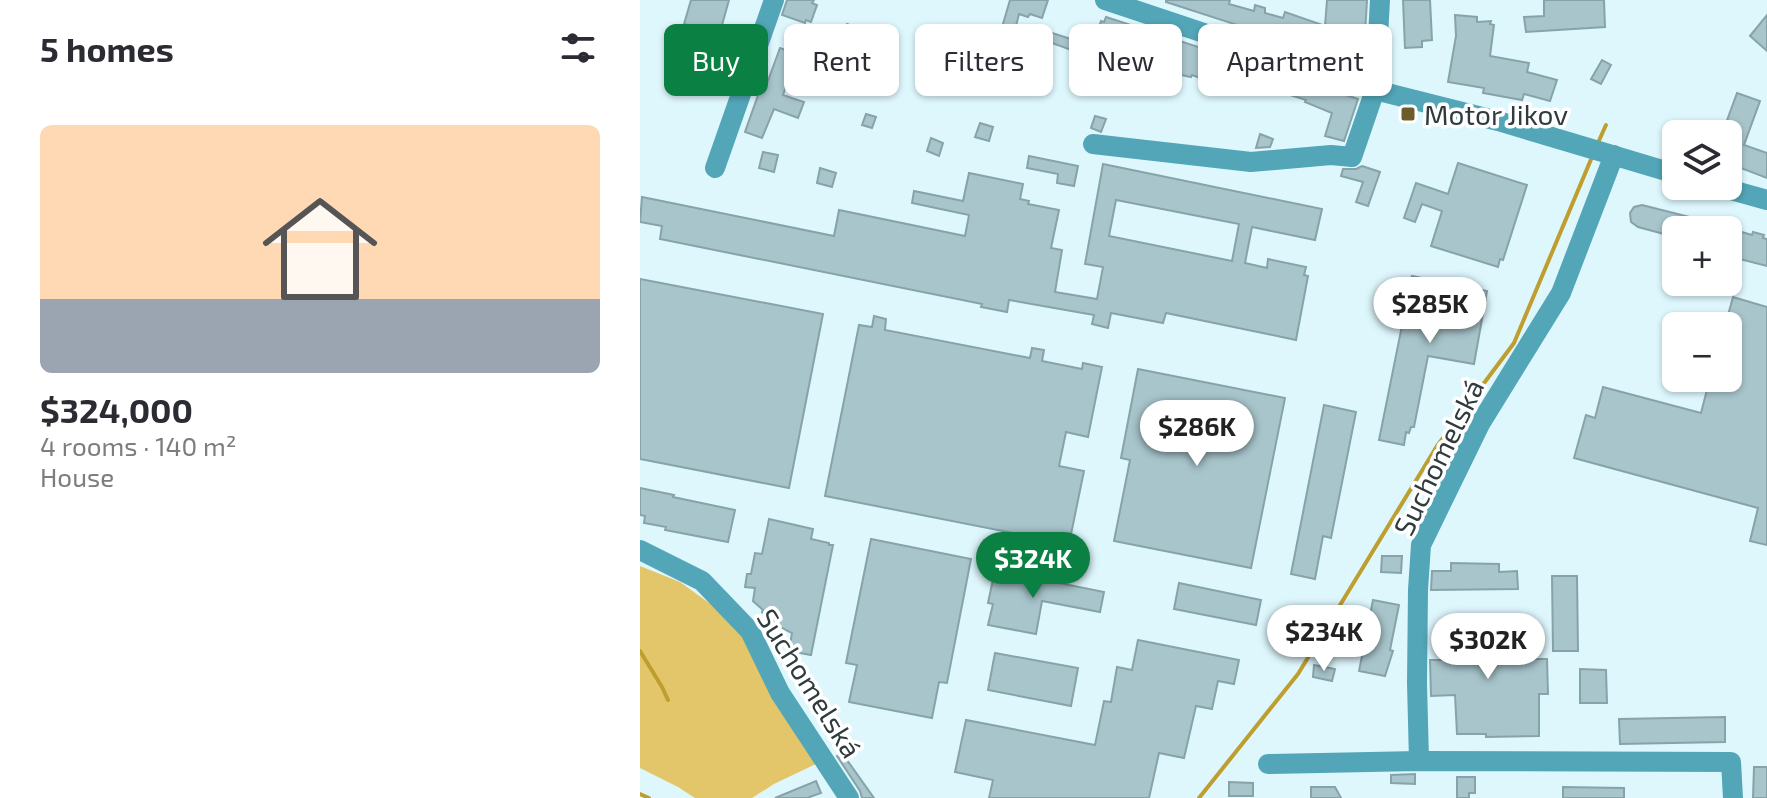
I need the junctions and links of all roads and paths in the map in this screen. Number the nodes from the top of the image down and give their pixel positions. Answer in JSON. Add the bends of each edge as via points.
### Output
{"nodes":[{"id":1,"x":774,"y":0,"type":"edge"},
{"id":2,"x":1380,"y":0,"type":"edge"},
{"id":3,"x":1116,"y":2,"type":"edge"},
{"id":4,"x":1379,"y":24,"type":"edge"},
{"id":5,"x":1198,"y":30,"type":"edge"},
{"id":6,"x":1392,"y":94,"type":"edge"},
{"id":7,"x":1373,"y":96,"type":"edge"},
{"id":8,"x":1093,"y":144,"type":"dead end"},
{"id":9,"x":1600,"y":151,"type":"junction"},
{"id":10,"x":715,"y":168,"type":"dead end"},
{"id":11,"x":1662,"y":170,"type":"edge"},
{"id":12,"x":1742,"y":193,"type":"edge"},
{"id":13,"x":1767,"y":200,"type":"edge"},
{"id":14,"x":640,"y":550,"type":"edge"},
{"id":15,"x":1419,"y":761,"type":"junction"},
{"id":16,"x":1268,"y":764,"type":"dead end"},
{"id":17,"x":849,"y":798,"type":"edge"},
{"id":18,"x":1733,"y":798,"type":"edge"}],
"edges":[{"from":1,"to":10,"type":"street"},
{"from":2,"to":4,"type":"street"},
{"from":3,"to":5,"type":"street"},
{"from":6,"to":9,"type":"street"},
{"from":7,"to":8,"type":"street","via":[[1352,157],[1251,162]]},
{"from":9,"to":11,"type":"street"},
{"from":9,"to":15,"type":"street","name":"Suchomelská","via":[[1561,293],[1480,424],[1421,545]]},
{"from":12,"to":13,"type":"street"},
{"from":14,"to":17,"type":"street","name":"Suchomelská","via":[[702,581],[750,631],[780,693]]},
{"from":15,"to":16,"type":"street"},
{"from":15,"to":18,"type":"street","via":[[1731,762]]}]}
